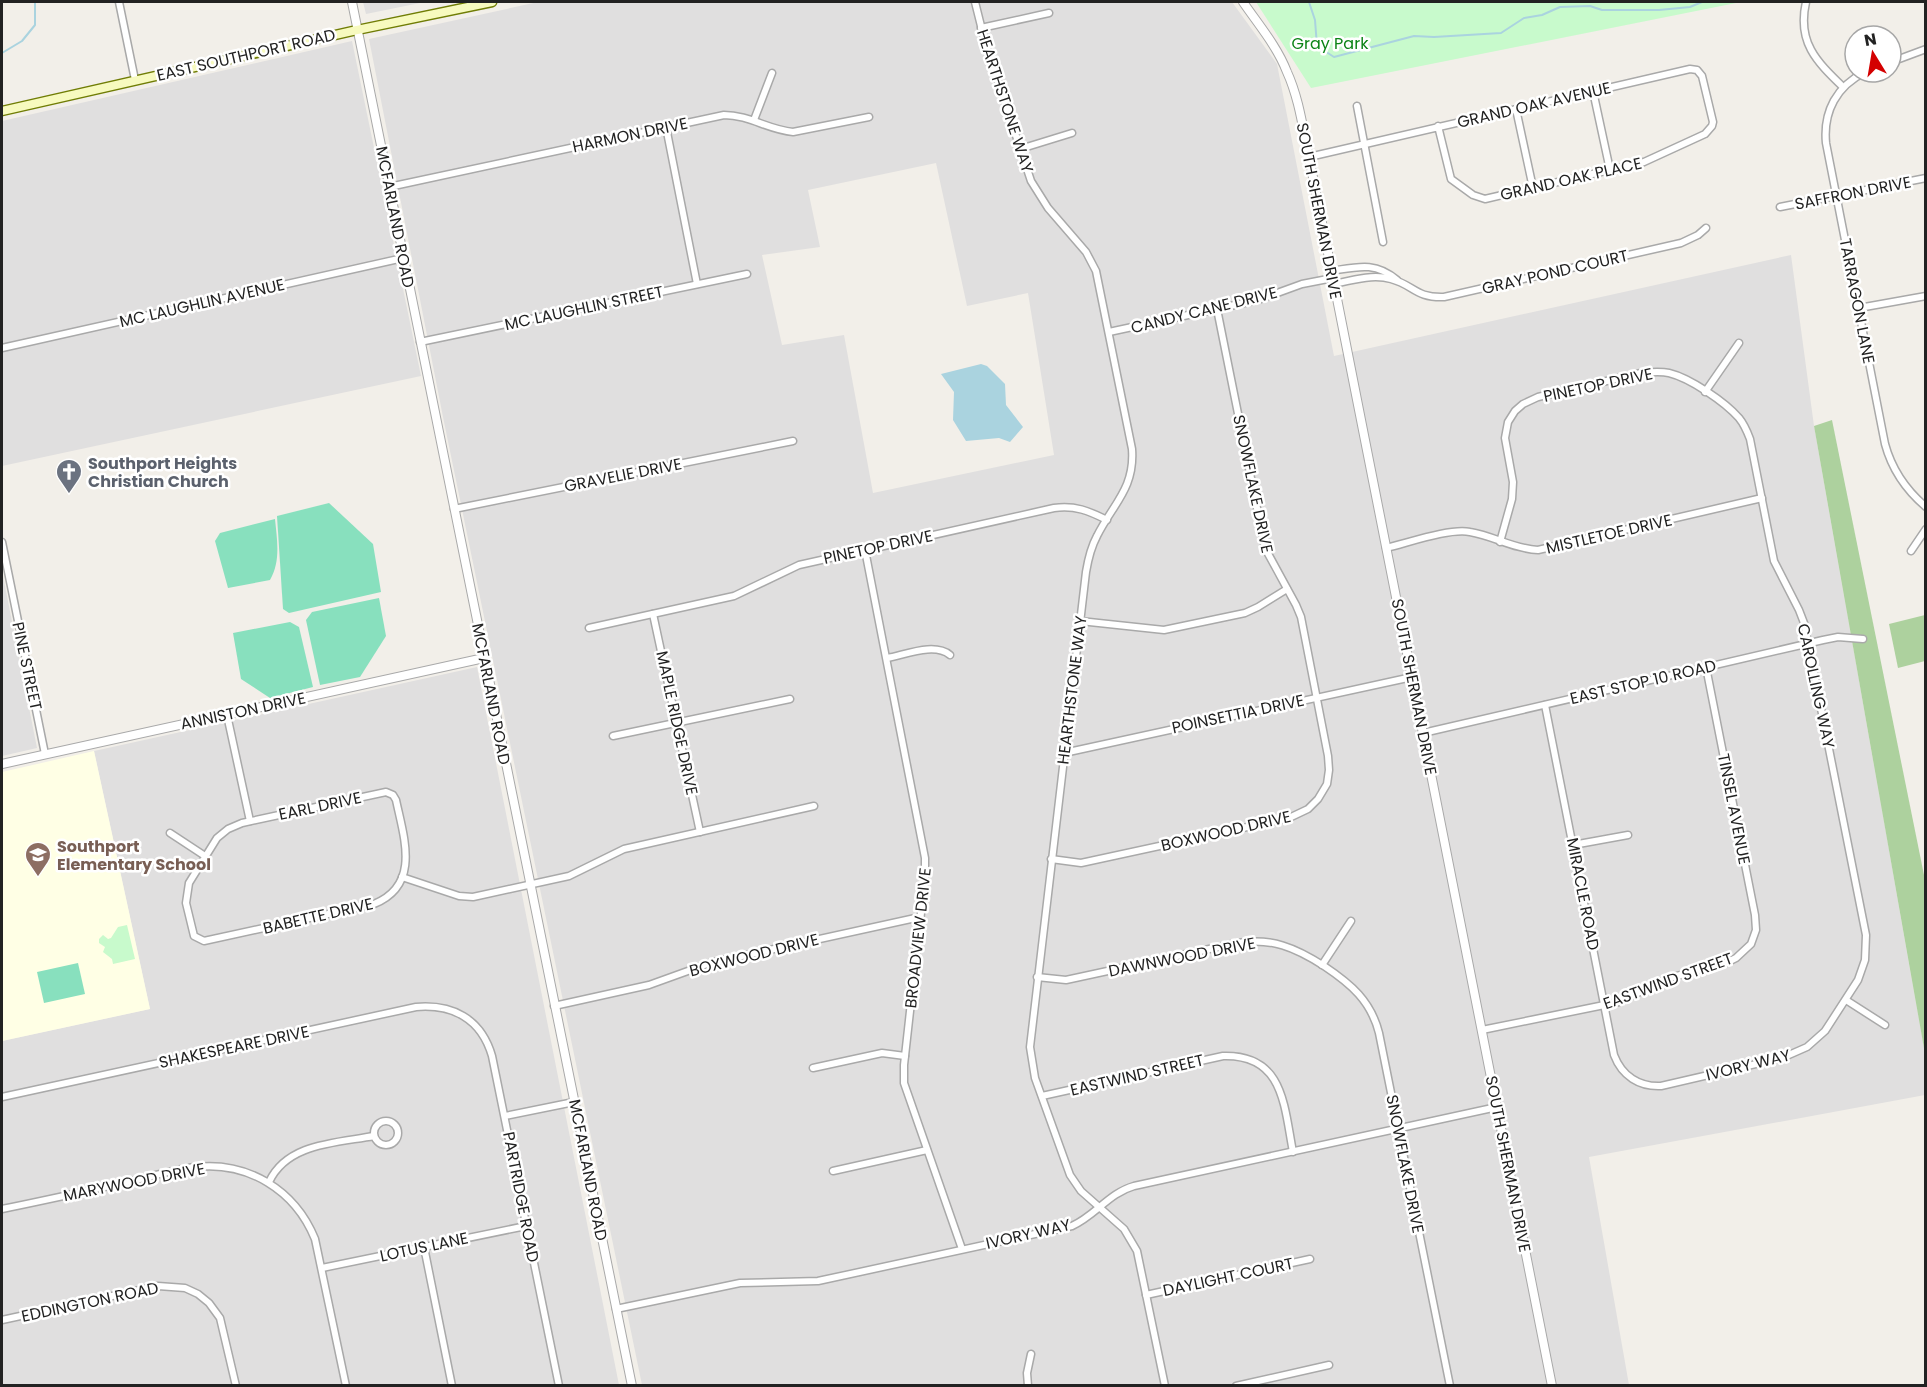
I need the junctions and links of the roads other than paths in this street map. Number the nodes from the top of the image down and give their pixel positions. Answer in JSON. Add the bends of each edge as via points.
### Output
{"nodes":[{"id":1,"x":119,"y":2,"type":"edge"},
{"id":2,"x":352,"y":2,"type":"edge"},
{"id":3,"x":492,"y":2,"type":"edge"},
{"id":4,"x":975,"y":2,"type":"edge"},
{"id":5,"x":1243,"y":2,"type":"edge"},
{"id":6,"x":1806,"y":2,"type":"edge"},
{"id":7,"x":1049,"y":13,"type":"dead end"},
{"id":8,"x":981,"y":28,"type":"junction"},
{"id":9,"x":357,"y":30,"type":"junction"},
{"id":10,"x":1926,"y":49,"type":"edge"},
{"id":11,"x":1903,"y":58,"type":"edge"},
{"id":12,"x":772,"y":73,"type":"dead end"},
{"id":13,"x":135,"y":80,"type":"junction"},
{"id":14,"x":1847,"y":84,"type":"edge"},
{"id":15,"x":1843,"y":87,"type":"junction"},
{"id":16,"x":1593,"y":91,"type":"junction"},
{"id":17,"x":1357,"y":106,"type":"dead end"},
{"id":18,"x":1516,"y":109,"type":"junction"},
{"id":19,"x":2,"y":111,"type":"edge"},
{"id":20,"x":869,"y":117,"type":"dead end"},
{"id":21,"x":754,"y":120,"type":"junction"},
{"id":22,"x":1438,"y":126,"type":"junction"},
{"id":23,"x":666,"y":127,"type":"junction"},
{"id":24,"x":1710,"y":130,"type":"joint"},
{"id":25,"x":1072,"y":133,"type":"dead end"},
{"id":26,"x":1365,"y":143,"type":"junction"},
{"id":27,"x":1020,"y":149,"type":"junction"},
{"id":28,"x":1309,"y":157,"type":"junction"},
{"id":29,"x":1610,"y":170,"type":"junction"},
{"id":30,"x":1926,"y":178,"type":"edge"},
{"id":31,"x":389,"y":187,"type":"junction"},
{"id":32,"x":1533,"y":188,"type":"junction"},
{"id":33,"x":1836,"y":196,"type":"junction"},
{"id":34,"x":1780,"y":207,"type":"dead end"},
{"id":35,"x":1706,"y":228,"type":"dead end"},
{"id":36,"x":1383,"y":242,"type":"dead end"},
{"id":37,"x":403,"y":258,"type":"junction"},
{"id":38,"x":747,"y":273,"type":"dead end"},
{"id":39,"x":1333,"y":278,"type":"junction"},
{"id":40,"x":697,"y":284,"type":"junction"},
{"id":41,"x":1402,"y":284,"type":"junction"},
{"id":42,"x":1926,"y":296,"type":"edge"},
{"id":43,"x":1858,"y":308,"type":"junction"},
{"id":44,"x":1217,"y":309,"type":"junction"},
{"id":45,"x":1109,"y":332,"type":"junction"},
{"id":46,"x":420,"y":342,"type":"junction"},
{"id":47,"x":1739,"y":343,"type":"dead end"},
{"id":48,"x":2,"y":348,"type":"edge"},
{"id":49,"x":1706,"y":392,"type":"junction"},
{"id":50,"x":793,"y":441,"type":"dead end"},
{"id":51,"x":1762,"y":498,"type":"junction"},
{"id":52,"x":1926,"y":507,"type":"edge"},
{"id":53,"x":454,"y":509,"type":"junction"},
{"id":54,"x":1107,"y":520,"type":"junction"},
{"id":55,"x":1926,"y":529,"type":"edge"},
{"id":56,"x":2,"y":542,"type":"edge"},
{"id":57,"x":1500,"y":542,"type":"junction"},
{"id":58,"x":1386,"y":548,"type":"junction"},
{"id":59,"x":866,"y":550,"type":"junction"},
{"id":60,"x":1911,"y":551,"type":"dead end"},
{"id":61,"x":1287,"y":589,"type":"junction"},
{"id":62,"x":653,"y":614,"type":"junction"},
{"id":63,"x":1080,"y":621,"type":"junction"},
{"id":64,"x":589,"y":628,"type":"dead end"},
{"id":65,"x":1863,"y":639,"type":"dead end"},
{"id":66,"x":1808,"y":643,"type":"junction"},
{"id":67,"x":950,"y":655,"type":"dead end"},
{"id":68,"x":484,"y":658,"type":"junction"},
{"id":69,"x":887,"y":658,"type":"junction"},
{"id":70,"x":1706,"y":667,"type":"junction"},
{"id":71,"x":1412,"y":677,"type":"junction"},
{"id":72,"x":1316,"y":697,"type":"junction"},
{"id":73,"x":790,"y":699,"type":"dead end"},
{"id":74,"x":1545,"y":705,"type":"junction"},
{"id":75,"x":227,"y":715,"type":"junction"},
{"id":76,"x":677,"y":723,"type":"junction"},
{"id":77,"x":1423,"y":733,"type":"junction"},
{"id":78,"x":613,"y":736,"type":"dead end"},
{"id":79,"x":1064,"y":753,"type":"junction"},
{"id":80,"x":45,"y":754,"type":"junction"},
{"id":81,"x":2,"y":764,"type":"edge"},
{"id":82,"x":1323,"y":794,"type":"joint"},
{"id":83,"x":814,"y":807,"type":"dead end"},
{"id":84,"x":250,"y":821,"type":"junction"},
{"id":85,"x":700,"y":832,"type":"junction"},
{"id":86,"x":170,"y":833,"type":"dead end"},
{"id":87,"x":1628,"y":835,"type":"dead end"},
{"id":88,"x":1573,"y":845,"type":"junction"},
{"id":89,"x":206,"y":856,"type":"junction"},
{"id":90,"x":1051,"y":859,"type":"junction"},
{"id":91,"x":402,"y":877,"type":"junction"},
{"id":92,"x":530,"y":885,"type":"junction"},
{"id":93,"x":1056,"y":892,"type":"dead end"},
{"id":94,"x":1047,"y":893,"type":"junction"},
{"id":95,"x":920,"y":917,"type":"junction"},
{"id":96,"x":1351,"y":921,"type":"dead end"},
{"id":97,"x":198,"y":940,"type":"joint"},
{"id":98,"x":1746,"y":949,"type":"joint"},
{"id":99,"x":1322,"y":965,"type":"junction"},
{"id":100,"x":1037,"y":977,"type":"junction"},
{"id":101,"x":1846,"y":1000,"type":"junction"},
{"id":102,"x":1605,"y":1005,"type":"junction"},
{"id":103,"x":554,"y":1006,"type":"junction"},
{"id":104,"x":465,"y":1017,"type":"joint"},
{"id":105,"x":1885,"y":1025,"type":"dead end"},
{"id":106,"x":1482,"y":1030,"type":"junction"},
{"id":107,"x":905,"y":1056,"type":"junction"},
{"id":108,"x":813,"y":1068,"type":"dead end"},
{"id":109,"x":1630,"y":1078,"type":"joint"},
{"id":110,"x":1042,"y":1096,"type":"junction"},
{"id":111,"x":2,"y":1097,"type":"edge"},
{"id":112,"x":574,"y":1102,"type":"junction"},
{"id":113,"x":1497,"y":1107,"type":"junction"},
{"id":114,"x":505,"y":1116,"type":"junction"},
{"id":115,"x":1398,"y":1129,"type":"junction"},
{"id":116,"x":374,"y":1136,"type":"junction"},
{"id":117,"x":927,"y":1150,"type":"junction"},
{"id":118,"x":1293,"y":1152,"type":"junction"},
{"id":119,"x":833,"y":1171,"type":"dead end"},
{"id":120,"x":269,"y":1182,"type":"junction"},
{"id":121,"x":1100,"y":1207,"type":"junction"},
{"id":122,"x":2,"y":1209,"type":"edge"},
{"id":123,"x":526,"y":1226,"type":"junction"},
{"id":124,"x":424,"y":1247,"type":"junction"},
{"id":125,"x":962,"y":1249,"type":"junction"},
{"id":126,"x":1310,"y":1259,"type":"dead end"},
{"id":127,"x":322,"y":1268,"type":"junction"},
{"id":128,"x":1146,"y":1294,"type":"junction"},
{"id":129,"x":616,"y":1310,"type":"junction"},
{"id":130,"x":2,"y":1320,"type":"edge"},
{"id":131,"x":1030,"y":1354,"type":"dead end"},
{"id":132,"x":1329,"y":1365,"type":"dead end"},
{"id":133,"x":236,"y":1386,"type":"edge"},
{"id":134,"x":346,"y":1386,"type":"edge"},
{"id":135,"x":452,"y":1386,"type":"edge"},
{"id":136,"x":559,"y":1386,"type":"edge"},
{"id":137,"x":632,"y":1386,"type":"edge"},
{"id":138,"x":1028,"y":1386,"type":"edge"},
{"id":139,"x":1165,"y":1386,"type":"edge"},
{"id":140,"x":1236,"y":1386,"type":"edge"},
{"id":141,"x":1449,"y":1386,"type":"edge"},
{"id":142,"x":1552,"y":1386,"type":"edge"}],
"edges":[{"from":1,"to":13,"type":"street"},
{"from":2,"to":9,"type":"street","name":"MCFARLAND ROAD"},
{"from":3,"to":9,"type":"main road","name":"EAST SOUTHPORT ROAD"},
{"from":4,"to":8,"type":"street","name":"HEARTHSTONE WAY"},
{"from":5,"to":28,"type":"street","name":"SOUTH SHERMAN DRIVE","via":[[1288,73]]},
{"from":6,"to":15,"type":"street","via":[[1803,23],[1809,47]]},
{"from":7,"to":8,"type":"street"},
{"from":8,"to":27,"type":"street","name":"HEARTHSTONE WAY"},
{"from":9,"to":13,"type":"main road","name":"EAST SOUTHPORT ROAD"},
{"from":9,"to":31,"type":"street","name":"MCFARLAND ROAD"},
{"from":10,"to":11,"type":"street"},
{"from":12,"to":21,"type":"street"},
{"from":13,"to":19,"type":"main road","name":"EAST SOUTHPORT ROAD"},
{"from":14,"to":15,"type":"street"},
{"from":15,"to":33,"type":"street","name":"TARRAGON LANE","via":[[1830,108],[1825,129]]},
{"from":16,"to":18,"type":"street","name":"GRAND OAK AVENUE"},
{"from":16,"to":24,"type":"street","name":"GRAND OAK AVENUE","via":[[1694,69],[1703,79],[1713,122]]},
{"from":16,"to":29,"type":"street"},
{"from":17,"to":26,"type":"street"},
{"from":18,"to":22,"type":"street","name":"GRAND OAK AVENUE"},
{"from":18,"to":32,"type":"street"},
{"from":20,"to":21,"type":"street","name":"HARMON DRIVE","via":[[797,132]]},
{"from":21,"to":23,"type":"street","name":"HARMON DRIVE","via":[[724,115]]},
{"from":22,"to":26,"type":"street","name":"GRAND OAK AVENUE"},
{"from":22,"to":32,"type":"street","name":"GRAND OAK PLACE","via":[[1449,176],[1462,189],[1485,199]]},
{"from":23,"to":31,"type":"street","name":"HARMON DRIVE"},
{"from":23,"to":40,"type":"street"},
{"from":24,"to":29,"type":"street","name":"GRAND OAK PLACE","via":[[1650,160]]},
{"from":25,"to":27,"type":"street"},
{"from":26,"to":28,"type":"street","name":"GRAND OAK AVENUE"},
{"from":26,"to":36,"type":"street"},
{"from":27,"to":45,"type":"street","name":"HEARTHSTONE WAY","via":[[1040,196],[1094,264]]},
{"from":28,"to":39,"type":"street","name":"SOUTH SHERMAN DRIVE"},
{"from":29,"to":32,"type":"street","name":"GRAND OAK PLACE"},
{"from":30,"to":33,"type":"street","name":"SAFFRON DRIVE"},
{"from":31,"to":37,"type":"street","name":"MCFARLAND ROAD"},
{"from":33,"to":34,"type":"street","name":"SAFFRON DRIVE"},
{"from":33,"to":43,"type":"street","name":"TARRAGON LANE"},
{"from":35,"to":41,"type":"street","name":"GRAY POND COURT","via":[[1681,243],[1446,297],[1424,296]]},
{"from":37,"to":46,"type":"street","name":"MCFARLAND ROAD"},
{"from":37,"to":48,"type":"street","name":"MC LAUGHLIN AVENUE"},
{"from":38,"to":40,"type":"street","name":"MC LAUGHLIN STREET"},
{"from":39,"to":41,"type":"street","name":"GRAY POND COURT","via":[[1378,277]]},
{"from":39,"to":41,"type":"street","name":"GRAY POND COURT","via":[[1376,267]]},
{"from":39,"to":44,"type":"street","name":"CANDY CANE DRIVE"},
{"from":39,"to":58,"type":"street","name":"SOUTH SHERMAN DRIVE"},
{"from":40,"to":46,"type":"street","name":"MC LAUGHLIN STREET"},
{"from":42,"to":43,"type":"street"},
{"from":43,"to":52,"type":"street","name":"TARRAGON LANE","via":[[1890,458],[1903,483]]},
{"from":44,"to":45,"type":"street","name":"CANDY CANE DRIVE"},
{"from":44,"to":61,"type":"street","name":"SNOWFLAKE DRIVE","via":[[1264,544]]},
{"from":45,"to":54,"type":"street","name":"HEARTHSTONE WAY","via":[[1133,457],[1128,484]]},
{"from":46,"to":53,"type":"street","name":"MCFARLAND ROAD"},
{"from":47,"to":49,"type":"street"},
{"from":49,"to":51,"type":"street","name":"CAROLLING WAY","via":[[1734,413],[1744,426]]},
{"from":49,"to":57,"type":"street","name":"PINETOP DRIVE","via":[[1683,377],[1648,372],[1522,404],[1510,419],[1505,434],[1513,489]]},
{"from":50,"to":53,"type":"street","name":"GRAVELIE DRIVE"},
{"from":51,"to":57,"type":"street","name":"MISTLETOE DRIVE","via":[[1538,550]]},
{"from":51,"to":66,"type":"street","name":"CAROLLING WAY","via":[[1775,564],[1799,610]]},
{"from":53,"to":68,"type":"street","name":"MCFARLAND ROAD"},
{"from":54,"to":59,"type":"street","name":"PINETOP DRIVE","via":[[1082,509],[1058,508]]},
{"from":54,"to":63,"type":"street","name":"HEARTHSTONE WAY","via":[[1089,555]]},
{"from":55,"to":60,"type":"street"},
{"from":56,"to":80,"type":"street","name":"PINE STREET"},
{"from":57,"to":58,"type":"street","name":"MISTLETOE DRIVE","via":[[1461,531]]},
{"from":58,"to":71,"type":"street","name":"SOUTH SHERMAN DRIVE"},
{"from":59,"to":62,"type":"street","name":"PINETOP DRIVE","via":[[799,565],[738,595]]},
{"from":59,"to":69,"type":"street","name":"BROADVIEW DRIVE"},
{"from":61,"to":63,"type":"street","via":[[1245,613],[1164,630]]},
{"from":61,"to":72,"type":"street","name":"SNOWFLAKE DRIVE","via":[[1301,617]]},
{"from":62,"to":64,"type":"street","name":"PINETOP DRIVE"},
{"from":62,"to":76,"type":"street","name":"MAPLE RIDGE DRIVE"},
{"from":63,"to":79,"type":"street","name":"HEARTHSTONE WAY"},
{"from":65,"to":66,"type":"street","name":"EAST STOP 10 ROAD","via":[[1838,637]]},
{"from":66,"to":70,"type":"street","name":"EAST STOP 10 ROAD"},
{"from":66,"to":101,"type":"street","name":"CAROLLING WAY","via":[[1866,935],[1862,970]]},
{"from":67,"to":69,"type":"street","via":[[936,648]]},
{"from":68,"to":75,"type":"street","name":"ANNISTON DRIVE"},
{"from":68,"to":92,"type":"street","name":"MCFARLAND ROAD"},
{"from":69,"to":95,"type":"street","name":"BROADVIEW DRIVE","via":[[924,848],[926,871]]},
{"from":70,"to":74,"type":"street","name":"EAST STOP 10 ROAD"},
{"from":70,"to":98,"type":"street","name":"TINSEL AVENUE","via":[[1756,918],[1754,936]]},
{"from":71,"to":72,"type":"street","name":"POINSETTIA DRIVE"},
{"from":71,"to":77,"type":"street","name":"SOUTH SHERMAN DRIVE"},
{"from":72,"to":79,"type":"street","name":"POINSETTIA DRIVE"},
{"from":72,"to":82,"type":"street","name":"SNOWFLAKE DRIVE","via":[[1329,762]]},
{"from":73,"to":76,"type":"street"},
{"from":74,"to":77,"type":"street","name":"EAST STOP 10 ROAD"},
{"from":74,"to":88,"type":"street","name":"MIRACLE ROAD"},
{"from":75,"to":80,"type":"street","name":"ANNISTON DRIVE"},
{"from":75,"to":84,"type":"street"},
{"from":76,"to":78,"type":"street"},
{"from":76,"to":85,"type":"street","name":"MAPLE RIDGE DRIVE"},
{"from":77,"to":106,"type":"street","name":"SOUTH SHERMAN DRIVE"},
{"from":79,"to":90,"type":"street","name":"HEARTHSTONE WAY"},
{"from":80,"to":81,"type":"street","name":"ANNISTON DRIVE"},
{"from":82,"to":90,"type":"street","name":"BOXWOOD DRIVE","via":[[1308,809],[1289,818],[1081,863]]},
{"from":83,"to":85,"type":"street"},
{"from":84,"to":89,"type":"street","name":"EARL DRIVE","via":[[222,833]]},
{"from":84,"to":91,"type":"street","name":"EARL DRIVE","via":[[391,793],[406,847]]},
{"from":85,"to":92,"type":"street","via":[[624,849],[569,876]]},
{"from":86,"to":89,"type":"street"},
{"from":87,"to":88,"type":"street"},
{"from":88,"to":102,"type":"street","name":"MIRACLE ROAD"},
{"from":89,"to":97,"type":"street","name":"EARL DRIVE","via":[[186,897]]},
{"from":90,"to":94,"type":"street","name":"HEARTHSTONE WAY"},
{"from":91,"to":92,"type":"street","via":[[470,897]]},
{"from":91,"to":97,"type":"street","name":"BABETTE DRIVE","via":[[390,896],[374,904]]},
{"from":92,"to":103,"type":"street","name":"MCFARLAND ROAD"},
{"from":93,"to":94,"type":"street"},
{"from":94,"to":100,"type":"street","name":"HEARTHSTONE WAY"},
{"from":95,"to":103,"type":"street","name":"BOXWOOD DRIVE","via":[[710,963],[650,985]]},
{"from":95,"to":107,"type":"street","name":"BROADVIEW DRIVE"},
{"from":96,"to":99,"type":"street"},
{"from":98,"to":102,"type":"street","name":"EASTWIND STREET","via":[[1726,963],[1683,973],[1623,1001]]},
{"from":99,"to":100,"type":"street","name":"DAWNWOOD DRIVE","via":[[1288,946],[1252,940],[1066,980]]},
{"from":99,"to":115,"type":"street","name":"SNOWFLAKE DRIVE","via":[[1356,990],[1372,1013]]},
{"from":100,"to":110,"type":"street","name":"HEARTHSTONE WAY","via":[[1030,1047],[1032,1068]]},
{"from":101,"to":105,"type":"street"},
{"from":101,"to":109,"type":"street","name":"IVORY WAY","via":[[1818,1038],[1789,1056],[1661,1086],[1643,1085]]},
{"from":102,"to":106,"type":"street","name":"EASTWIND STREET"},
{"from":102,"to":109,"type":"street","name":"MIRACLE ROAD","via":[[1616,1060]]},
{"from":103,"to":112,"type":"street","name":"MCFARLAND ROAD"},
{"from":104,"to":111,"type":"street","name":"SHAKESPEARE DRIVE","via":[[440,1007],[416,1007]]},
{"from":104,"to":114,"type":"street","name":"PARTRIDGE ROAD","via":[[478,1028],[490,1049]]},
{"from":106,"to":113,"type":"street","name":"SOUTH SHERMAN DRIVE"},
{"from":107,"to":108,"type":"street","via":[[882,1053]]},
{"from":107,"to":117,"type":"street","name":"BROADVIEW DRIVE","via":[[906,1090]]},
{"from":110,"to":118,"type":"street","name":"EASTWIND STREET","via":[[1223,1056],[1251,1060],[1275,1080]]},
{"from":110,"to":121,"type":"street","name":"HEARTHSTONE WAY","via":[[1070,1175]]},
{"from":112,"to":114,"type":"street"},
{"from":112,"to":129,"type":"street","name":"MCFARLAND ROAD"},
{"from":113,"to":115,"type":"street","name":"IVORY WAY"},
{"from":113,"to":142,"type":"street","name":"SOUTH SHERMAN DRIVE"},
{"from":114,"to":123,"type":"street","name":"PARTRIDGE ROAD"},
{"from":115,"to":118,"type":"street","name":"IVORY WAY"},
{"from":115,"to":141,"type":"street","name":"SNOWFLAKE DRIVE"},
{"from":116,"to":116,"type":"street","via":[[380,1144],[389,1145],[397,1139],[398,1130],[393,1122],[384,1120],[375,1127]]},
{"from":116,"to":120,"type":"street","via":[[302,1150],[282,1163]]},
{"from":117,"to":119,"type":"street"},
{"from":117,"to":125,"type":"street","name":"BROADVIEW DRIVE"},
{"from":118,"to":121,"type":"street","name":"IVORY WAY","via":[[1134,1186],[1115,1194]]},
{"from":120,"to":122,"type":"street","name":"MARYWOOD DRIVE","via":[[234,1169],[201,1167]]},
{"from":120,"to":127,"type":"street","name":"MARYWOOD DRIVE","via":[[290,1199],[306,1221]]},
{"from":121,"to":125,"type":"street","name":"IVORY WAY","via":[[1072,1226]]},
{"from":121,"to":128,"type":"street","name":"HEARTHSTONE WAY","via":[[1135,1245]]},
{"from":123,"to":124,"type":"street","name":"LOTUS LANE"},
{"from":123,"to":136,"type":"street","name":"PARTRIDGE ROAD"},
{"from":124,"to":127,"type":"street","name":"LOTUS LANE"},
{"from":124,"to":135,"type":"street"},
{"from":125,"to":129,"type":"street","name":"IVORY WAY","via":[[818,1281],[740,1283]]},
{"from":126,"to":128,"type":"street","name":"DAYLIGHT COURT"},
{"from":127,"to":134,"type":"street","name":"MARYWOOD DRIVE"},
{"from":128,"to":139,"type":"street","name":"HEARTHSTONE WAY"},
{"from":129,"to":137,"type":"street","name":"MCFARLAND ROAD"},
{"from":130,"to":133,"type":"street","name":"EDDINGTON ROAD","via":[[155,1287],[179,1287],[198,1294],[216,1311],[224,1328]]},
{"from":131,"to":138,"type":"street"},
{"from":132,"to":140,"type":"street"}]}
